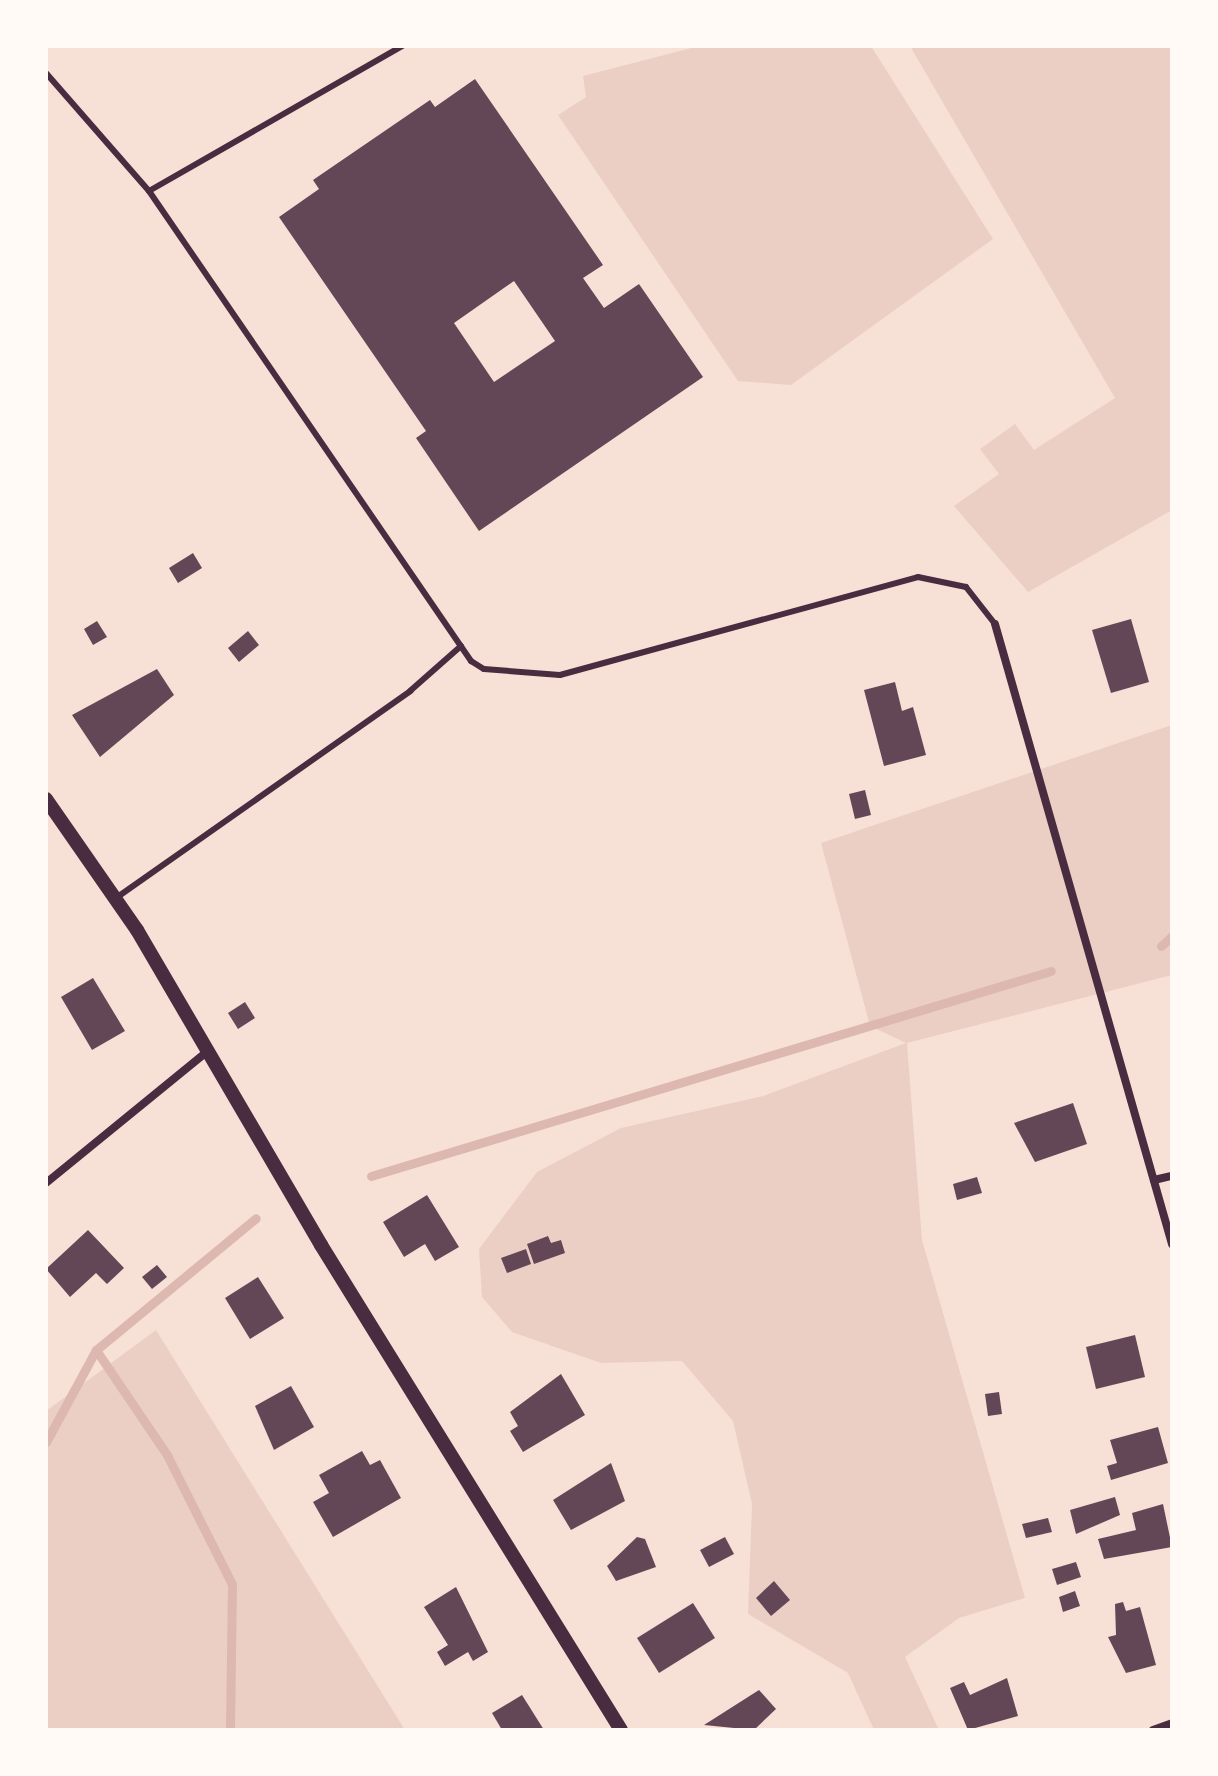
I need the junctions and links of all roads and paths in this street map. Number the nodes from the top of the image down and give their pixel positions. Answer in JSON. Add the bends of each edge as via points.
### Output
{"nodes":[{"id":1,"x":402,"y":46,"type":"edge"},
{"id":2,"x":46,"y":73,"type":"edge"},
{"id":3,"x":149,"y":191,"type":"junction"},
{"id":4,"x":995,"y":624,"type":"joint"},
{"id":5,"x":461,"y":646,"type":"junction"},
{"id":6,"x":46,"y":799,"type":"edge"},
{"id":7,"x":116,"y":898,"type":"junction"},
{"id":8,"x":208,"y":1051,"type":"junction"},
{"id":9,"x":1172,"y":1176,"type":"edge"},
{"id":10,"x":1154,"y":1180,"type":"junction"},
{"id":11,"x":46,"y":1183,"type":"edge"},
{"id":12,"x":1172,"y":1244,"type":"edge"},
{"id":13,"x":1172,"y":1723,"type":"edge"},
{"id":14,"x":621,"y":1730,"type":"edge"},
{"id":15,"x":1153,"y":1730,"type":"edge"}],
"edges":[{"from":1,"to":3,"type":"lane"},
{"from":2,"to":3,"type":"lane"},
{"from":3,"to":5,"type":"lane"},
{"from":4,"to":5,"type":"lane","via":[[966,587],[918,577],[560,675],[499,673],[471,661]]},
{"from":4,"to":10,"type":"street"},
{"from":5,"to":7,"type":"lane","via":[[410,691]]},
{"from":6,"to":7,"type":"street"},
{"from":7,"to":8,"type":"street"},
{"from":8,"to":11,"type":"street"},
{"from":8,"to":14,"type":"street"},
{"from":9,"to":10,"type":"street"},
{"from":10,"to":12,"type":"street"},
{"from":13,"to":15,"type":"street"}]}
